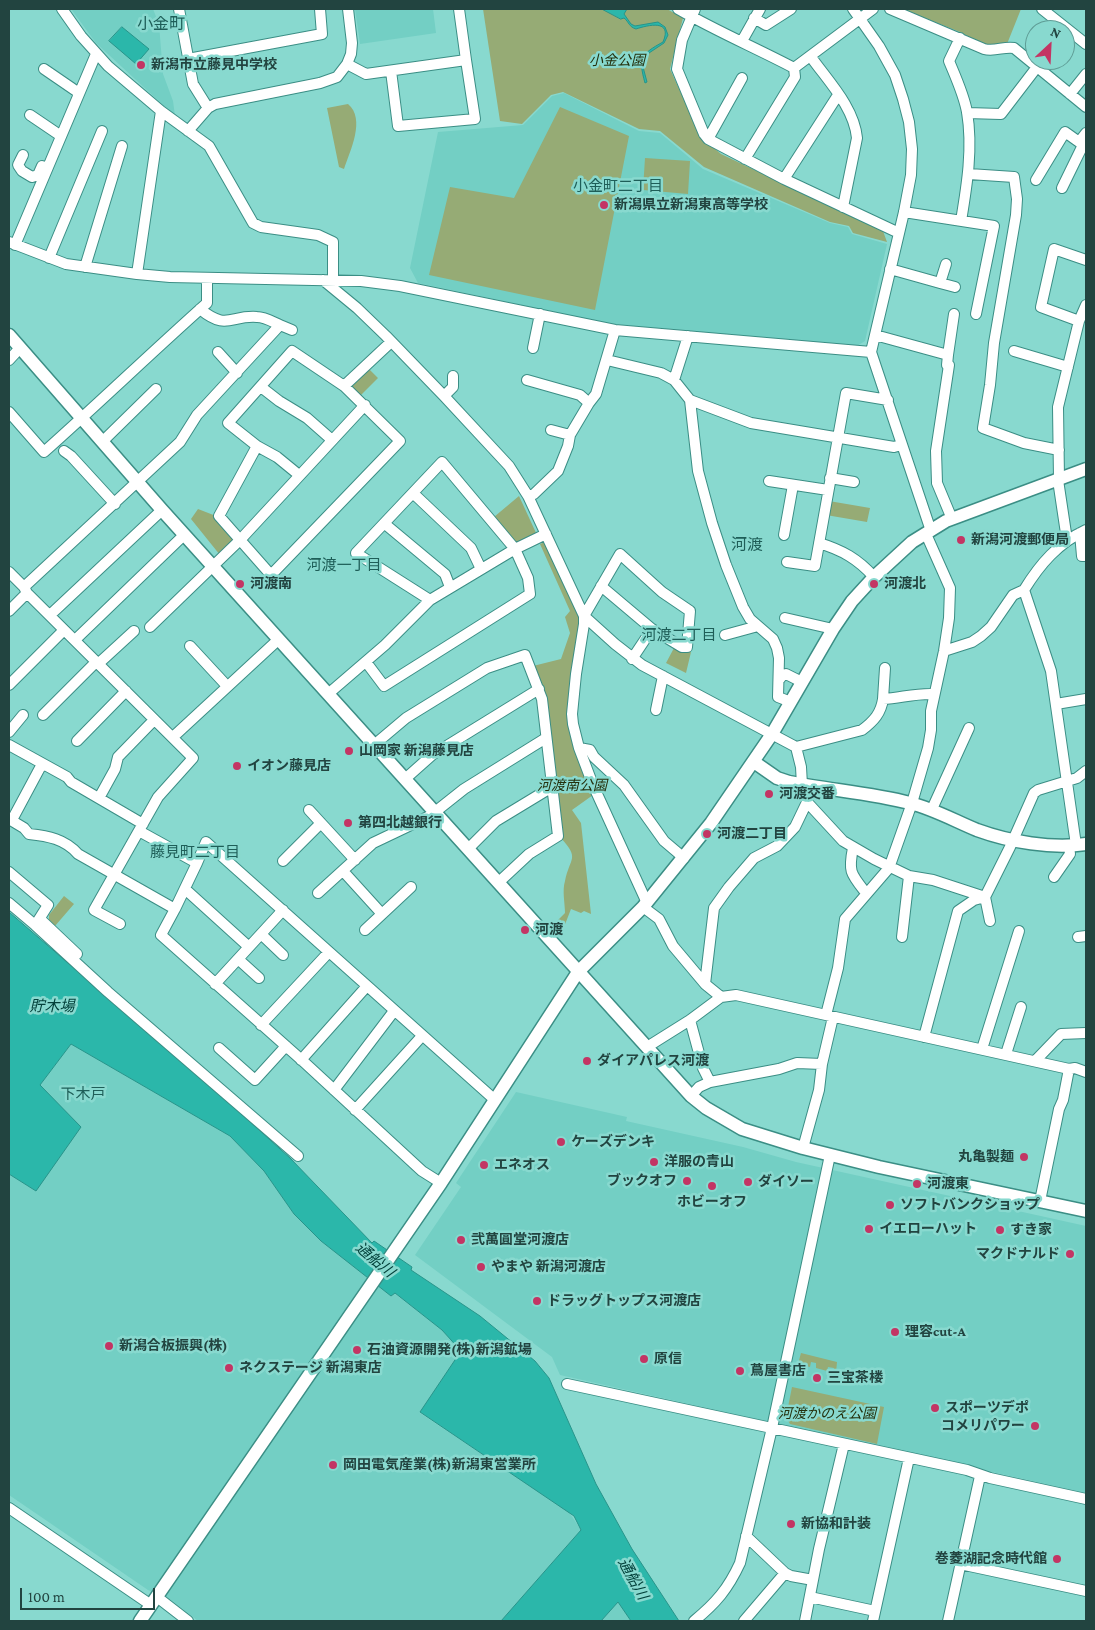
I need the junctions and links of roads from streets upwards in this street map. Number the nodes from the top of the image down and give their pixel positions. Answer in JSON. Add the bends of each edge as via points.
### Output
{"nodes":[{"id":1,"x":62,"y":9,"type":"edge"},
{"id":2,"x":179,"y":9,"type":"edge"},
{"id":3,"x":320,"y":9,"type":"edge"},
{"id":4,"x":348,"y":9,"type":"edge"},
{"id":5,"x":459,"y":9,"type":"edge"},
{"id":6,"x":678,"y":9,"type":"edge"},
{"id":7,"x":760,"y":9,"type":"edge"},
{"id":8,"x":791,"y":9,"type":"edge"},
{"id":9,"x":853,"y":9,"type":"edge"},
{"id":10,"x":873,"y":9,"type":"edge"},
{"id":11,"x":890,"y":9,"type":"edge"},
{"id":12,"x":1042,"y":9,"type":"edge"},
{"id":13,"x":693,"y":12,"type":"edge"},
{"id":14,"x":754,"y":18,"type":"junction"},
{"id":15,"x":860,"y":19,"type":"junction"},
{"id":16,"x":960,"y":38,"type":"junction"},
{"id":17,"x":742,"y":41,"type":"junction"},
{"id":18,"x":1086,"y":44,"type":"edge"},
{"id":19,"x":96,"y":54,"type":"junction"},
{"id":20,"x":811,"y":57,"type":"junction"},
{"id":21,"x":1025,"y":57,"type":"edge"},
{"id":22,"x":188,"y":59,"type":"junction"},
{"id":23,"x":466,"y":60,"type":"junction"},
{"id":24,"x":347,"y":64,"type":"junction"},
{"id":25,"x":794,"y":68,"type":"junction"},
{"id":26,"x":44,"y":69,"type":"dead end"},
{"id":27,"x":1035,"y":70,"type":"edge"},
{"id":28,"x":1041,"y":70,"type":"edge"},
{"id":29,"x":391,"y":71,"type":"junction"},
{"id":30,"x":1086,"y":74,"type":"edge"},
{"id":31,"x":742,"y":78,"type":"dead end"},
{"id":32,"x":79,"y":94,"type":"junction"},
{"id":33,"x":838,"y":94,"type":"junction"},
{"id":34,"x":1070,"y":94,"type":"junction"},
{"id":35,"x":1086,"y":107,"type":"edge"},
{"id":36,"x":208,"y":108,"type":"junction"},
{"id":37,"x":161,"y":111,"type":"junction"},
{"id":38,"x":967,"y":113,"type":"junction"},
{"id":39,"x":30,"y":115,"type":"dead end"},
{"id":40,"x":102,"y":131,"type":"dead end"},
{"id":41,"x":188,"y":131,"type":"junction"},
{"id":42,"x":1086,"y":133,"type":"edge"},
{"id":43,"x":61,"y":136,"type":"junction"},
{"id":44,"x":708,"y":139,"type":"junction"},
{"id":45,"x":1079,"y":142,"type":"junction"},
{"id":46,"x":122,"y":146,"type":"dead end"},
{"id":47,"x":23,"y":155,"type":"dead end"},
{"id":48,"x":745,"y":159,"type":"junction"},
{"id":49,"x":47,"y":169,"type":"junction"},
{"id":50,"x":969,"y":174,"type":"junction"},
{"id":51,"x":784,"y":178,"type":"junction"},
{"id":52,"x":1036,"y":180,"type":"dead end"},
{"id":53,"x":1062,"y":188,"type":"dead end"},
{"id":54,"x":843,"y":207,"type":"junction"},
{"id":55,"x":904,"y":212,"type":"junction"},
{"id":56,"x":962,"y":221,"type":"junction"},
{"id":57,"x":899,"y":233,"type":"junction"},
{"id":58,"x":12,"y":243,"type":"edge"},
{"id":59,"x":49,"y":258,"type":"junction"},
{"id":60,"x":1086,"y":260,"type":"edge"},
{"id":61,"x":946,"y":264,"type":"dead end"},
{"id":62,"x":85,"y":267,"type":"junction"},
{"id":63,"x":890,"y":269,"type":"junction"},
{"id":64,"x":137,"y":274,"type":"junction"},
{"id":65,"x":207,"y":278,"type":"junction"},
{"id":66,"x":328,"y":280,"type":"junction"},
{"id":67,"x":940,"y":283,"type":"junction"},
{"id":68,"x":955,"y":287,"type":"dead end"},
{"id":69,"x":1086,"y":305,"type":"edge"},
{"id":70,"x":200,"y":308,"type":"junction"},
{"id":71,"x":540,"y":314,"type":"junction"},
{"id":72,"x":954,"y":314,"type":"dead end"},
{"id":73,"x":976,"y":314,"type":"dead end"},
{"id":74,"x":1080,"y":321,"type":"junction"},
{"id":75,"x":280,"y":325,"type":"junction"},
{"id":76,"x":292,"y":330,"type":"dead end"},
{"id":77,"x":616,"y":330,"type":"junction"},
{"id":78,"x":9,"y":335,"type":"edge"},
{"id":79,"x":874,"y":335,"type":"junction"},
{"id":80,"x":1082,"y":335,"type":"edge"},
{"id":81,"x":688,"y":336,"type":"junction"},
{"id":82,"x":391,"y":342,"type":"junction"},
{"id":83,"x":20,"y":348,"type":"junction"},
{"id":84,"x":533,"y":348,"type":"dead end"},
{"id":85,"x":1014,"y":351,"type":"dead end"},
{"id":86,"x":218,"y":352,"type":"dead end"},
{"id":87,"x":871,"y":352,"type":"junction"},
{"id":88,"x":948,"y":355,"type":"junction"},
{"id":89,"x":9,"y":360,"type":"edge"},
{"id":90,"x":608,"y":360,"type":"junction"},
{"id":91,"x":1068,"y":367,"type":"junction"},
{"id":92,"x":237,"y":373,"type":"junction"},
{"id":93,"x":453,"y":376,"type":"dead end"},
{"id":94,"x":527,"y":380,"type":"dead end"},
{"id":95,"x":674,"y":380,"type":"junction"},
{"id":96,"x":261,"y":386,"type":"junction"},
{"id":97,"x":344,"y":386,"type":"junction"},
{"id":98,"x":156,"y":389,"type":"dead end"},
{"id":99,"x":444,"y":396,"type":"junction"},
{"id":100,"x":690,"y":400,"type":"junction"},
{"id":101,"x":888,"y":400,"type":"junction"},
{"id":102,"x":589,"y":403,"type":"junction"},
{"id":103,"x":365,"y":405,"type":"junction"},
{"id":104,"x":9,"y":412,"type":"edge"},
{"id":105,"x":81,"y":418,"type":"junction"},
{"id":106,"x":551,"y":430,"type":"dead end"},
{"id":107,"x":570,"y":435,"type":"junction"},
{"id":108,"x":837,"y":438,"type":"junction"},
{"id":109,"x":332,"y":440,"type":"junction"},
{"id":110,"x":102,"y":442,"type":"junction"},
{"id":111,"x":902,"y":445,"type":"junction"},
{"id":112,"x":257,"y":446,"type":"junction"},
{"id":113,"x":1059,"y":450,"type":"junction"},
{"id":114,"x":64,"y":451,"type":"dead end"},
{"id":115,"x":1086,"y":469,"type":"edge"},
{"id":116,"x":299,"y":475,"type":"junction"},
{"id":117,"x":830,"y":478,"type":"junction"},
{"id":118,"x":1059,"y":479,"type":"junction"},
{"id":119,"x":769,"y":481,"type":"dead end"},
{"id":120,"x":854,"y":482,"type":"dead end"},
{"id":121,"x":138,"y":483,"type":"junction"},
{"id":122,"x":793,"y":485,"type":"junction"},
{"id":123,"x":828,"y":490,"type":"junction"},
{"id":124,"x":414,"y":494,"type":"junction"},
{"id":125,"x":528,"y":496,"type":"junction"},
{"id":126,"x":115,"y":504,"type":"junction"},
{"id":127,"x":162,"y":510,"type":"junction"},
{"id":128,"x":952,"y":519,"type":"junction"},
{"id":129,"x":385,"y":524,"type":"junction"},
{"id":130,"x":928,"y":532,"type":"junction"},
{"id":131,"x":1083,"y":532,"type":"edge"},
{"id":132,"x":546,"y":534,"type":"junction"},
{"id":133,"x":184,"y":535,"type":"junction"},
{"id":134,"x":784,"y":535,"type":"dead end"},
{"id":135,"x":240,"y":540,"type":"junction"},
{"id":136,"x":1067,"y":540,"type":"junction"},
{"id":137,"x":819,"y":543,"type":"junction"},
{"id":138,"x":515,"y":549,"type":"junction"},
{"id":139,"x":1086,"y":556,"type":"edge"},
{"id":140,"x":787,"y":562,"type":"dead end"},
{"id":141,"x":212,"y":566,"type":"junction"},
{"id":142,"x":481,"y":569,"type":"junction"},
{"id":143,"x":9,"y":572,"type":"edge"},
{"id":144,"x":874,"y":577,"type":"junction"},
{"id":145,"x":601,"y":586,"type":"junction"},
{"id":146,"x":450,"y":587,"type":"junction"},
{"id":147,"x":26,"y":590,"type":"junction"},
{"id":148,"x":1024,"y":590,"type":"junction"},
{"id":149,"x":430,"y":600,"type":"junction"},
{"id":150,"x":9,"y":610,"type":"edge"},
{"id":151,"x":50,"y":615,"type":"junction"},
{"id":152,"x":584,"y":616,"type":"junction"},
{"id":153,"x":784,"y":618,"type":"dead end"},
{"id":154,"x":758,"y":626,"type":"junction"},
{"id":155,"x":150,"y":627,"type":"dead end"},
{"id":156,"x":652,"y":629,"type":"junction"},
{"id":157,"x":833,"y":629,"type":"junction"},
{"id":158,"x":64,"y":630,"type":"junction"},
{"id":159,"x":134,"y":631,"type":"dead end"},
{"id":160,"x":725,"y":635,"type":"dead end"},
{"id":161,"x":279,"y":639,"type":"junction"},
{"id":162,"x":75,"y":640,"type":"junction"},
{"id":163,"x":190,"y":646,"type":"dead end"},
{"id":164,"x":944,"y":651,"type":"junction"},
{"id":165,"x":632,"y":659,"type":"junction"},
{"id":166,"x":366,"y":662,"type":"junction"},
{"id":167,"x":97,"y":663,"type":"junction"},
{"id":168,"x":885,"y":668,"type":"dead end"},
{"id":169,"x":663,"y":676,"type":"junction"},
{"id":170,"x":779,"y":680,"type":"junction"},
{"id":171,"x":802,"y":682,"type":"junction"},
{"id":172,"x":9,"y":684,"type":"edge"},
{"id":173,"x":227,"y":686,"type":"junction"},
{"id":174,"x":539,"y":689,"type":"junction"},
{"id":175,"x":126,"y":691,"type":"junction"},
{"id":176,"x":328,"y":694,"type":"junction"},
{"id":177,"x":934,"y":694,"type":"junction"},
{"id":178,"x":883,"y":699,"type":"junction"},
{"id":179,"x":1086,"y":699,"type":"edge"},
{"id":180,"x":791,"y":702,"type":"junction"},
{"id":181,"x":1056,"y":704,"type":"junction"},
{"id":182,"x":656,"y":710,"type":"dead end"},
{"id":183,"x":23,"y":715,"type":"dead end"},
{"id":184,"x":43,"y":715,"type":"dead end"},
{"id":185,"x":154,"y":720,"type":"junction"},
{"id":186,"x":969,"y":728,"type":"dead end"},
{"id":187,"x":9,"y":732,"type":"edge"},
{"id":188,"x":772,"y":734,"type":"junction"},
{"id":189,"x":173,"y":737,"type":"junction"},
{"id":190,"x":546,"y":738,"type":"junction"},
{"id":191,"x":77,"y":741,"type":"dead end"},
{"id":192,"x":374,"y":744,"type":"junction"},
{"id":193,"x":9,"y":745,"type":"edge"},
{"id":194,"x":796,"y":747,"type":"junction"},
{"id":195,"x":579,"y":748,"type":"junction"},
{"id":196,"x":754,"y":762,"type":"junction"},
{"id":197,"x":42,"y":764,"type":"junction"},
{"id":198,"x":1086,"y":772,"type":"edge"},
{"id":199,"x":405,"y":778,"type":"junction"},
{"id":200,"x":1068,"y":781,"type":"junction"},
{"id":201,"x":804,"y":785,"type":"junction"},
{"id":202,"x":552,"y":787,"type":"junction"},
{"id":203,"x":99,"y":798,"type":"junction"},
{"id":204,"x":806,"y":802,"type":"junction"},
{"id":205,"x":912,"y":803,"type":"junction"},
{"id":206,"x":932,"y":809,"type":"junction"},
{"id":207,"x":309,"y":810,"type":"dead end"},
{"id":208,"x":436,"y":812,"type":"junction"},
{"id":209,"x":10,"y":820,"type":"edge"},
{"id":210,"x":321,"y":823,"type":"junction"},
{"id":211,"x":141,"y":827,"type":"junction"},
{"id":212,"x":1014,"y":839,"type":"junction"},
{"id":213,"x":1080,"y":847,"type":"edge"},
{"id":214,"x":469,"y":848,"type":"junction"},
{"id":215,"x":853,"y":848,"type":"junction"},
{"id":216,"x":684,"y":858,"type":"junction"},
{"id":217,"x":355,"y":860,"type":"junction"},
{"id":218,"x":283,"y":861,"type":"dead end"},
{"id":219,"x":197,"y":863,"type":"junction"},
{"id":220,"x":889,"y":868,"type":"junction"},
{"id":221,"x":343,"y":871,"type":"junction"},
{"id":222,"x":9,"y":872,"type":"edge"},
{"id":223,"x":114,"y":875,"type":"junction"},
{"id":224,"x":910,"y":876,"type":"junction"},
{"id":225,"x":1054,"y":877,"type":"dead end"},
{"id":226,"x":499,"y":882,"type":"junction"},
{"id":227,"x":412,"y":887,"type":"dead end"},
{"id":228,"x":185,"y":889,"type":"junction"},
{"id":229,"x":318,"y":893,"type":"dead end"},
{"id":230,"x":866,"y":893,"type":"junction"},
{"id":231,"x":985,"y":897,"type":"junction"},
{"id":232,"x":9,"y":904,"type":"edge"},
{"id":233,"x":645,"y":905,"type":"junction"},
{"id":234,"x":174,"y":909,"type":"junction"},
{"id":235,"x":283,"y":910,"type":"junction"},
{"id":236,"x":382,"y":914,"type":"junction"},
{"id":237,"x":990,"y":921,"type":"dead end"},
{"id":238,"x":37,"y":922,"type":"junction"},
{"id":239,"x":120,"y":924,"type":"dead end"},
{"id":240,"x":365,"y":930,"type":"dead end"},
{"id":241,"x":1019,"y":931,"type":"dead end"},
{"id":242,"x":261,"y":934,"type":"junction"},
{"id":243,"x":902,"y":937,"type":"dead end"},
{"id":244,"x":249,"y":946,"type":"junction"},
{"id":245,"x":328,"y":952,"type":"junction"},
{"id":246,"x":283,"y":955,"type":"dead end"},
{"id":247,"x":238,"y":959,"type":"junction"},
{"id":248,"x":578,"y":972,"type":"junction"},
{"id":249,"x":259,"y":978,"type":"dead end"},
{"id":250,"x":215,"y":984,"type":"junction"},
{"id":251,"x":705,"y":984,"type":"junction"},
{"id":252,"x":367,"y":986,"type":"junction"},
{"id":253,"x":721,"y":997,"type":"junction"},
{"id":254,"x":1021,"y":1007,"type":"dead end"},
{"id":255,"x":394,"y":1011,"type":"junction"},
{"id":256,"x":830,"y":1016,"type":"junction"},
{"id":257,"x":690,"y":1020,"type":"junction"},
{"id":258,"x":261,"y":1024,"type":"junction"},
{"id":259,"x":1086,"y":1033,"type":"edge"},
{"id":260,"x":422,"y":1036,"type":"junction"},
{"id":261,"x":924,"y":1037,"type":"junction"},
{"id":262,"x":286,"y":1046,"type":"junction"},
{"id":263,"x":219,"y":1048,"type":"dead end"},
{"id":264,"x":647,"y":1048,"type":"junction"},
{"id":265,"x":982,"y":1049,"type":"junction"},
{"id":266,"x":1006,"y":1054,"type":"junction"},
{"id":267,"x":301,"y":1060,"type":"junction"},
{"id":268,"x":1035,"y":1061,"type":"junction"},
{"id":269,"x":822,"y":1064,"type":"junction"},
{"id":270,"x":1069,"y":1069,"type":"junction"},
{"id":271,"x":1086,"y":1072,"type":"edge"},
{"id":272,"x":710,"y":1082,"type":"junction"},
{"id":273,"x":334,"y":1090,"type":"junction"},
{"id":274,"x":691,"y":1096,"type":"junction"},
{"id":275,"x":494,"y":1100,"type":"junction"},
{"id":276,"x":355,"y":1110,"type":"junction"},
{"id":277,"x":803,"y":1148,"type":"junction"},
{"id":278,"x":830,"y":1155,"type":"junction"},
{"id":279,"x":298,"y":1156,"type":"dead end"},
{"id":280,"x":441,"y":1183,"type":"junction"},
{"id":281,"x":1040,"y":1201,"type":"junction"},
{"id":282,"x":1086,"y":1211,"type":"edge"},
{"id":283,"x":567,"y":1384,"type":"dead end"},
{"id":284,"x":772,"y":1428,"type":"junction"},
{"id":285,"x":844,"y":1444,"type":"junction"},
{"id":286,"x":909,"y":1458,"type":"junction"},
{"id":287,"x":980,"y":1476,"type":"junction"},
{"id":288,"x":1086,"y":1499,"type":"edge"},
{"id":289,"x":9,"y":1508,"type":"edge"},
{"id":290,"x":746,"y":1536,"type":"junction"},
{"id":291,"x":960,"y":1564,"type":"junction"},
{"id":292,"x":785,"y":1573,"type":"junction"},
{"id":293,"x":813,"y":1580,"type":"junction"},
{"id":294,"x":1086,"y":1591,"type":"edge"},
{"id":295,"x":810,"y":1597,"type":"junction"},
{"id":296,"x":154,"y":1601,"type":"junction"},
{"id":297,"x":875,"y":1611,"type":"junction"},
{"id":298,"x":140,"y":1621,"type":"edge"},
{"id":299,"x":188,"y":1621,"type":"edge"},
{"id":300,"x":694,"y":1621,"type":"edge"},
{"id":301,"x":744,"y":1621,"type":"edge"},
{"id":302,"x":805,"y":1621,"type":"edge"},
{"id":303,"x":873,"y":1621,"type":"edge"},
{"id":304,"x":948,"y":1621,"type":"edge"}],
"edges":[{"from":1,"to":19,"type":"street"},
{"from":2,"to":22,"type":"street"},
{"from":3,"to":22,"type":"street","via":[[322,34]]},
{"from":4,"to":24,"type":"street","via":[[352,43]]},
{"from":5,"to":23,"type":"street"},
{"from":6,"to":13,"type":"street"},
{"from":7,"to":14,"type":"street"},
{"from":8,"to":14,"type":"street","via":[[766,25]]},
{"from":9,"to":15,"type":"street"},
{"from":10,"to":15,"type":"street"},
{"from":11,"to":16,"type":"street"},
{"from":12,"to":18,"type":"street"},
{"from":13,"to":17,"type":"street","via":[[718,31]]},
{"from":13,"to":44,"type":"street","via":[[682,40],[676,69]]},
{"from":14,"to":17,"type":"street"},
{"from":15,"to":20,"type":"street"},
{"from":15,"to":55,"type":"street","via":[[895,75],[909,122],[911,175]]},
{"from":16,"to":21,"type":"street","via":[[989,50],[1014,48]]},
{"from":16,"to":38,"type":"street","via":[[949,61]]},
{"from":17,"to":25,"type":"street"},
{"from":19,"to":32,"type":"street"},
{"from":19,"to":37,"type":"street"},
{"from":20,"to":25,"type":"street"},
{"from":20,"to":33,"type":"street"},
{"from":22,"to":36,"type":"street","via":[[193,84]]},
{"from":23,"to":29,"type":"street"},
{"from":23,"to":29,"type":"street","via":[[475,119],[398,126]]},
{"from":24,"to":29,"type":"street","via":[[366,74]]},
{"from":24,"to":36,"type":"street","via":[[337,77],[328,81]]},
{"from":25,"to":48,"type":"street","via":[[795,77]]},
{"from":26,"to":32,"type":"street"},
{"from":27,"to":38,"type":"street","via":[[1001,114]]},
{"from":28,"to":34,"type":"street"},
{"from":30,"to":34,"type":"street"},
{"from":31,"to":44,"type":"street"},
{"from":32,"to":43,"type":"street"},
{"from":33,"to":51,"type":"street"},
{"from":33,"to":54,"type":"street","via":[[852,115],[857,138]]},
{"from":34,"to":35,"type":"street"},
{"from":36,"to":41,"type":"street"},
{"from":37,"to":41,"type":"street"},
{"from":37,"to":64,"type":"street"},
{"from":38,"to":50,"type":"street"},
{"from":39,"to":43,"type":"street"},
{"from":40,"to":59,"type":"street"},
{"from":41,"to":66,"type":"street","via":[[209,146],[253,223],[318,235],[333,242]]},
{"from":42,"to":45,"type":"street"},
{"from":43,"to":49,"type":"street"},
{"from":44,"to":48,"type":"street"},
{"from":45,"to":52,"type":"street","via":[[1065,132]]},
{"from":45,"to":53,"type":"street","via":[[1083,145]]},
{"from":46,"to":62,"type":"street"},
{"from":47,"to":49,"type":"street","via":[[18,165],[22,172],[32,177],[38,175],[42,166]]},
{"from":48,"to":51,"type":"street"},
{"from":49,"to":58,"type":"street"},
{"from":50,"to":56,"type":"street"},
{"from":50,"to":113,"type":"street","via":[[1014,177],[1017,199],[983,428],[1024,443]]},
{"from":51,"to":54,"type":"street"},
{"from":54,"to":57,"type":"street"},
{"from":55,"to":56,"type":"street"},
{"from":55,"to":57,"type":"street"},
{"from":56,"to":73,"type":"street","via":[[994,226]]},
{"from":57,"to":63,"type":"street"},
{"from":58,"to":59,"type":"street"},
{"from":59,"to":62,"type":"street"},
{"from":60,"to":74,"type":"street","via":[[1054,249],[1041,307]]},
{"from":61,"to":67,"type":"street"},
{"from":62,"to":64,"type":"street"},
{"from":63,"to":67,"type":"street"},
{"from":63,"to":79,"type":"street"},
{"from":64,"to":65,"type":"street"},
{"from":65,"to":66,"type":"street"},
{"from":65,"to":70,"type":"street","via":[[207,303]]},
{"from":66,"to":71,"type":"street","via":[[400,286]]},
{"from":66,"to":82,"type":"street"},
{"from":67,"to":68,"type":"street"},
{"from":69,"to":74,"type":"street"},
{"from":70,"to":75,"type":"street","via":[[222,322],[257,317]]},
{"from":70,"to":105,"type":"street"},
{"from":71,"to":77,"type":"street"},
{"from":71,"to":84,"type":"street"},
{"from":72,"to":88,"type":"street"},
{"from":74,"to":80,"type":"street"},
{"from":75,"to":76,"type":"street"},
{"from":75,"to":92,"type":"street"},
{"from":77,"to":81,"type":"street"},
{"from":77,"to":90,"type":"street"},
{"from":78,"to":83,"type":"street"},
{"from":79,"to":87,"type":"street"},
{"from":79,"to":88,"type":"street"},
{"from":80,"to":91,"type":"street"},
{"from":81,"to":87,"type":"street"},
{"from":81,"to":95,"type":"street"},
{"from":82,"to":97,"type":"street"},
{"from":82,"to":99,"type":"street"},
{"from":83,"to":89,"type":"street"},
{"from":83,"to":105,"type":"street"},
{"from":85,"to":91,"type":"street"},
{"from":86,"to":92,"type":"street"},
{"from":87,"to":101,"type":"street"},
{"from":88,"to":128,"type":"street","via":[[936,451],[937,484]]},
{"from":90,"to":95,"type":"street","via":[[649,369]]},
{"from":90,"to":102,"type":"street","via":[[596,394]]},
{"from":91,"to":113,"type":"street","via":[[1058,407]]},
{"from":92,"to":121,"type":"street","via":[[198,416],[180,442]]},
{"from":93,"to":99,"type":"street","via":[[453,387]]},
{"from":94,"to":102,"type":"street","via":[[580,395]]},
{"from":95,"to":100,"type":"street"},
{"from":96,"to":97,"type":"street","via":[[292,351]]},
{"from":96,"to":109,"type":"street"},
{"from":96,"to":112,"type":"street","via":[[228,422]]},
{"from":97,"to":103,"type":"street"},
{"from":98,"to":110,"type":"street"},
{"from":99,"to":125,"type":"street","via":[[508,466]]},
{"from":100,"to":108,"type":"street","via":[[751,423]]},
{"from":100,"to":154,"type":"street","via":[[698,471],[712,524],[743,607]]},
{"from":101,"to":108,"type":"street","via":[[846,393]]},
{"from":101,"to":111,"type":"street"},
{"from":102,"to":107,"type":"street"},
{"from":103,"to":109,"type":"street"},
{"from":103,"to":135,"type":"street","via":[[400,441],[271,575]]},
{"from":104,"to":105,"type":"street","via":[[44,452]]},
{"from":105,"to":110,"type":"street"},
{"from":106,"to":107,"type":"street"},
{"from":107,"to":125,"type":"street","via":[[558,471]]},
{"from":108,"to":111,"type":"street","via":[[894,447]]},
{"from":108,"to":117,"type":"street"},
{"from":109,"to":116,"type":"street"},
{"from":110,"to":121,"type":"street"},
{"from":111,"to":130,"type":"street"},
{"from":112,"to":116,"type":"street"},
{"from":112,"to":135,"type":"street","via":[[219,516]]},
{"from":113,"to":118,"type":"street"},
{"from":114,"to":126,"type":"street"},
{"from":115,"to":118,"type":"street"},
{"from":116,"to":135,"type":"street"},
{"from":117,"to":120,"type":"street"},
{"from":117,"to":123,"type":"street"},
{"from":118,"to":128,"type":"street"},
{"from":118,"to":136,"type":"street"},
{"from":119,"to":122,"type":"street"},
{"from":121,"to":126,"type":"street"},
{"from":121,"to":127,"type":"street"},
{"from":122,"to":123,"type":"street"},
{"from":122,"to":134,"type":"street"},
{"from":123,"to":137,"type":"street"},
{"from":124,"to":129,"type":"street"},
{"from":124,"to":138,"type":"street","via":[[442,462]]},
{"from":124,"to":142,"type":"street","via":[[471,548]]},
{"from":125,"to":132,"type":"street"},
{"from":126,"to":147,"type":"street"},
{"from":127,"to":133,"type":"street"},
{"from":127,"to":151,"type":"street"},
{"from":128,"to":130,"type":"street"},
{"from":129,"to":146,"type":"street","via":[[445,574]]},
{"from":129,"to":149,"type":"street","via":[[356,554]]},
{"from":130,"to":144,"type":"street","via":[[912,542]]},
{"from":130,"to":164,"type":"street","via":[[950,588]]},
{"from":131,"to":136,"type":"street"},
{"from":131,"to":139,"type":"street","via":[[1082,556]]},
{"from":132,"to":138,"type":"street"},
{"from":132,"to":152,"type":"street"},
{"from":133,"to":141,"type":"street"},
{"from":133,"to":162,"type":"street"},
{"from":135,"to":141,"type":"street"},
{"from":136,"to":148,"type":"street","via":[[1045,560]]},
{"from":137,"to":140,"type":"street","via":[[815,566]]},
{"from":137,"to":144,"type":"street","via":[[848,554]]},
{"from":138,"to":142,"type":"street"},
{"from":138,"to":166,"type":"street","via":[[528,578],[530,594],[384,686]]},
{"from":141,"to":155,"type":"street"},
{"from":141,"to":161,"type":"street"},
{"from":142,"to":146,"type":"street"},
{"from":143,"to":147,"type":"street"},
{"from":144,"to":157,"type":"street"},
{"from":145,"to":152,"type":"street"},
{"from":145,"to":156,"type":"street"},
{"from":145,"to":156,"type":"street","via":[[620,554],[662,592],[690,611],[687,647],[677,645]]},
{"from":146,"to":149,"type":"street"},
{"from":147,"to":150,"type":"street"},
{"from":147,"to":151,"type":"street"},
{"from":148,"to":164,"type":"street","via":[[1013,595],[981,636]]},
{"from":148,"to":181,"type":"street","via":[[1051,671]]},
{"from":149,"to":166,"type":"street"},
{"from":151,"to":158,"type":"street"},
{"from":152,"to":165,"type":"street"},
{"from":152,"to":195,"type":"street","via":[[572,714]]},
{"from":153,"to":157,"type":"street"},
{"from":154,"to":160,"type":"street"},
{"from":154,"to":170,"type":"street","via":[[773,639],[777,648]]},
{"from":156,"to":165,"type":"street"},
{"from":157,"to":171,"type":"street"},
{"from":158,"to":162,"type":"street"},
{"from":158,"to":172,"type":"street"},
{"from":159,"to":167,"type":"street"},
{"from":161,"to":173,"type":"street"},
{"from":161,"to":176,"type":"street"},
{"from":162,"to":167,"type":"street"},
{"from":163,"to":173,"type":"street"},
{"from":164,"to":177,"type":"street"},
{"from":165,"to":169,"type":"street"},
{"from":166,"to":176,"type":"street"},
{"from":167,"to":175,"type":"street"},
{"from":167,"to":184,"type":"street"},
{"from":168,"to":178,"type":"street"},
{"from":169,"to":182,"type":"street"},
{"from":169,"to":188,"type":"street"},
{"from":170,"to":171,"type":"street","via":[[786,674]]},
{"from":170,"to":180,"type":"street","via":[[778,697]]},
{"from":171,"to":180,"type":"street"},
{"from":173,"to":189,"type":"street"},
{"from":174,"to":190,"type":"street"},
{"from":174,"to":192,"type":"street","via":[[525,655],[515,658],[488,668],[406,718]]},
{"from":174,"to":199,"type":"street","via":[[432,755]]},
{"from":175,"to":185,"type":"street"},
{"from":175,"to":191,"type":"street"},
{"from":176,"to":192,"type":"street"},
{"from":177,"to":178,"type":"street","via":[[918,693]]},
{"from":177,"to":205,"type":"street","via":[[928,748]]},
{"from":178,"to":194,"type":"street","via":[[877,716],[862,730]]},
{"from":179,"to":181,"type":"street"},
{"from":180,"to":188,"type":"street"},
{"from":181,"to":200,"type":"street"},
{"from":183,"to":187,"type":"street"},
{"from":185,"to":189,"type":"street"},
{"from":185,"to":203,"type":"street","via":[[118,757]]},
{"from":186,"to":206,"type":"street"},
{"from":188,"to":194,"type":"street"},
{"from":188,"to":196,"type":"street"},
{"from":189,"to":211,"type":"street","via":[[193,758],[158,797]]},
{"from":190,"to":202,"type":"street"},
{"from":190,"to":208,"type":"street","via":[[464,789]]},
{"from":192,"to":199,"type":"street"},
{"from":193,"to":197,"type":"street"},
{"from":194,"to":201,"type":"street"},
{"from":195,"to":216,"type":"street","via":[[590,750],[594,758],[624,785],[664,841]]},
{"from":195,"to":233,"type":"street"},
{"from":196,"to":201,"type":"street","via":[[777,778]]},
{"from":196,"to":216,"type":"street"},
{"from":197,"to":203,"type":"street"},
{"from":197,"to":209,"type":"street"},
{"from":198,"to":200,"type":"street"},
{"from":199,"to":208,"type":"street"},
{"from":200,"to":212,"type":"street","via":[[1034,793]]},
{"from":200,"to":213,"type":"street"},
{"from":201,"to":204,"type":"street"},
{"from":201,"to":205,"type":"street"},
{"from":202,"to":214,"type":"street","via":[[496,821]]},
{"from":202,"to":226,"type":"street","via":[[558,836],[528,854]]},
{"from":203,"to":211,"type":"street"},
{"from":204,"to":215,"type":"street"},
{"from":204,"to":251,"type":"street","via":[[795,827],[777,846],[754,858],[714,908]]},
{"from":205,"to":206,"type":"street"},
{"from":205,"to":220,"type":"street"},
{"from":206,"to":212,"type":"street","via":[[978,830]]},
{"from":207,"to":210,"type":"street"},
{"from":208,"to":214,"type":"street"},
{"from":208,"to":217,"type":"street","via":[[373,843]]},
{"from":209,"to":223,"type":"street","via":[[28,834],[53,837]]},
{"from":210,"to":217,"type":"street"},
{"from":210,"to":218,"type":"street"},
{"from":211,"to":219,"type":"street"},
{"from":211,"to":223,"type":"street"},
{"from":212,"to":213,"type":"street"},
{"from":212,"to":231,"type":"street"},
{"from":213,"to":225,"type":"street","via":[[1070,854]]},
{"from":214,"to":226,"type":"street"},
{"from":215,"to":220,"type":"street"},
{"from":215,"to":230,"type":"street","via":[[850,865],[853,876]]},
{"from":216,"to":233,"type":"street"},
{"from":217,"to":221,"type":"street"},
{"from":219,"to":228,"type":"street"},
{"from":219,"to":235,"type":"street","via":[[206,842]]},
{"from":220,"to":224,"type":"street"},
{"from":220,"to":230,"type":"street"},
{"from":221,"to":229,"type":"street"},
{"from":221,"to":236,"type":"street"},
{"from":222,"to":238,"type":"street","via":[[48,905]]},
{"from":223,"to":234,"type":"street"},
{"from":223,"to":239,"type":"street","via":[[94,910]]},
{"from":224,"to":231,"type":"street"},
{"from":224,"to":243,"type":"street"},
{"from":226,"to":248,"type":"street"},
{"from":227,"to":236,"type":"street"},
{"from":228,"to":234,"type":"street"},
{"from":228,"to":244,"type":"street"},
{"from":230,"to":256,"type":"street","via":[[845,919]]},
{"from":231,"to":237,"type":"street"},
{"from":231,"to":261,"type":"street","via":[[958,911]]},
{"from":232,"to":238,"type":"street"},
{"from":233,"to":248,"type":"street"},
{"from":233,"to":251,"type":"street","via":[[659,919],[673,946]]},
{"from":234,"to":250,"type":"street","via":[[161,935]]},
{"from":235,"to":242,"type":"street"},
{"from":235,"to":245,"type":"street"},
{"from":236,"to":240,"type":"street"},
{"from":238,"to":279,"type":"street","via":[[97,982]]},
{"from":241,"to":265,"type":"street"},
{"from":242,"to":244,"type":"street"},
{"from":242,"to":246,"type":"street"},
{"from":244,"to":247,"type":"street"},
{"from":245,"to":252,"type":"street"},
{"from":245,"to":258,"type":"street"},
{"from":247,"to":249,"type":"street"},
{"from":247,"to":250,"type":"street"},
{"from":248,"to":264,"type":"street"},
{"from":248,"to":275,"type":"street"},
{"from":250,"to":258,"type":"street"},
{"from":251,"to":253,"type":"street"},
{"from":252,"to":255,"type":"street"},
{"from":252,"to":267,"type":"street"},
{"from":253,"to":256,"type":"street","via":[[736,995]]},
{"from":253,"to":257,"type":"street"},
{"from":254,"to":266,"type":"street"},
{"from":255,"to":260,"type":"street"},
{"from":255,"to":273,"type":"street"},
{"from":256,"to":261,"type":"street"},
{"from":256,"to":269,"type":"street"},
{"from":257,"to":264,"type":"street"},
{"from":257,"to":272,"type":"street"},
{"from":258,"to":262,"type":"street"},
{"from":259,"to":268,"type":"street","via":[[1061,1034]]},
{"from":260,"to":275,"type":"street"},
{"from":260,"to":276,"type":"street"},
{"from":261,"to":265,"type":"street"},
{"from":262,"to":263,"type":"street","via":[[254,1080]]},
{"from":262,"to":267,"type":"street"},
{"from":264,"to":274,"type":"street"},
{"from":265,"to":266,"type":"street"},
{"from":266,"to":268,"type":"street"},
{"from":267,"to":273,"type":"street"},
{"from":268,"to":270,"type":"street"},
{"from":269,"to":272,"type":"street","via":[[797,1062],[779,1069]]},
{"from":269,"to":277,"type":"street","via":[[819,1090]]},
{"from":270,"to":271,"type":"street"},
{"from":270,"to":281,"type":"street"},
{"from":272,"to":274,"type":"street"},
{"from":273,"to":276,"type":"street"},
{"from":274,"to":277,"type":"street","via":[[742,1129]]},
{"from":275,"to":280,"type":"street"},
{"from":276,"to":280,"type":"street","via":[[422,1171]]},
{"from":277,"to":278,"type":"street"},
{"from":278,"to":281,"type":"street"},
{"from":278,"to":284,"type":"street"},
{"from":280,"to":296,"type":"street"},
{"from":281,"to":282,"type":"street"},
{"from":283,"to":284,"type":"street"},
{"from":284,"to":285,"type":"street"},
{"from":284,"to":290,"type":"street"},
{"from":285,"to":286,"type":"street"},
{"from":285,"to":293,"type":"street"},
{"from":286,"to":287,"type":"street","via":[[967,1470]]},
{"from":286,"to":297,"type":"street"},
{"from":287,"to":288,"type":"street"},
{"from":287,"to":291,"type":"street"},
{"from":289,"to":296,"type":"street"},
{"from":290,"to":292,"type":"street"},
{"from":290,"to":300,"type":"street","via":[[740,1563],[730,1584]]},
{"from":291,"to":294,"type":"street"},
{"from":291,"to":304,"type":"street"},
{"from":292,"to":293,"type":"street"},
{"from":292,"to":301,"type":"street"},
{"from":293,"to":295,"type":"street"},
{"from":295,"to":297,"type":"street"},
{"from":295,"to":302,"type":"street"},
{"from":296,"to":298,"type":"street"},
{"from":296,"to":299,"type":"street"},
{"from":297,"to":303,"type":"street"}]}
